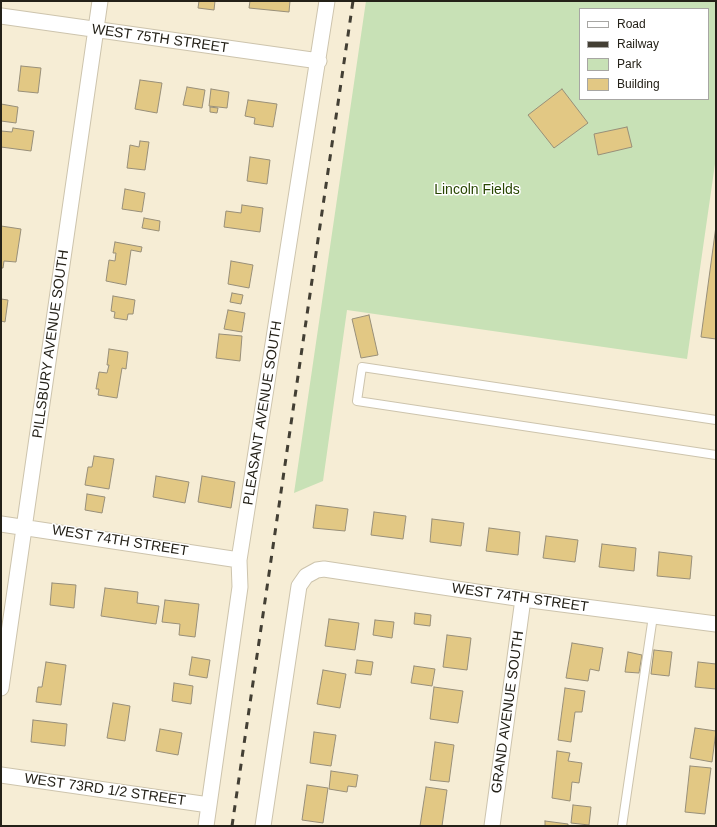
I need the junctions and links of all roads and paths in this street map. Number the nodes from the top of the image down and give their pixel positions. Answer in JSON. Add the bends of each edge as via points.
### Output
{"nodes":[{"id":1,"x":100,"y":1,"type":"edge"},
{"id":2,"x":327,"y":1,"type":"edge"},
{"id":3,"x":1,"y":16,"type":"edge"},
{"id":4,"x":96,"y":30,"type":"junction"},
{"id":5,"x":319,"y":61,"type":"junction"},
{"id":6,"x":716,"y":420,"type":"edge"},
{"id":7,"x":716,"y":455,"type":"edge"},
{"id":8,"x":1,"y":524,"type":"edge"},
{"id":9,"x":24,"y":527,"type":"junction"},
{"id":10,"x":239,"y":560,"type":"junction"},
{"id":11,"x":523,"y":599,"type":"junction"},
{"id":12,"x":653,"y":616,"type":"junction"},
{"id":13,"x":716,"y":624,"type":"edge"},
{"id":14,"x":1,"y":688,"type":"edge"},
{"id":15,"x":1,"y":775,"type":"edge"},
{"id":16,"x":209,"y":805,"type":"junction"},
{"id":17,"x":206,"y":826,"type":"edge"},
{"id":18,"x":263,"y":826,"type":"edge"},
{"id":19,"x":492,"y":826,"type":"edge"},
{"id":20,"x":622,"y":826,"type":"edge"}],
"edges":[{"from":1,"to":4,"type":"street","name":"PILLSBURY AVENUE SOUTH"},
{"from":2,"to":5,"type":"street","name":"PLEASANT AVENUE SOUTH"},
{"from":3,"to":4,"type":"street","name":"WEST 75TH STREET"},
{"from":4,"to":5,"type":"street","name":"WEST 75TH STREET"},
{"from":4,"to":9,"type":"street","name":"PILLSBURY AVENUE SOUTH"},
{"from":5,"to":10,"type":"street","name":"PLEASANT AVENUE SOUTH"},
{"from":6,"to":7,"type":"lane","via":[[362,367],[357,401]]},
{"from":8,"to":9,"type":"street","name":"WEST 74TH STREET"},
{"from":9,"to":10,"type":"street","name":"WEST 74TH STREET"},
{"from":9,"to":14,"type":"street","name":"PILLSBURY AVENUE SOUTH"},
{"from":10,"to":16,"type":"street","name":"PLEASANT AVENUE SOUTH","via":[[240,587]]},
{"from":11,"to":12,"type":"street","name":"WEST 74TH STREET"},
{"from":11,"to":18,"type":"street","name":"WEST 74TH STREET","via":[[324,569],[306,576],[299,586]]},
{"from":11,"to":19,"type":"street","name":"GRAND AVENUE SOUTH"},
{"from":12,"to":13,"type":"street","name":"WEST 74TH STREET"},
{"from":12,"to":20,"type":"lane"},
{"from":15,"to":16,"type":"street","name":"WEST 73RD 1/2 STREET"},
{"from":16,"to":17,"type":"street","name":"PLEASANT AVENUE SOUTH"}]}
